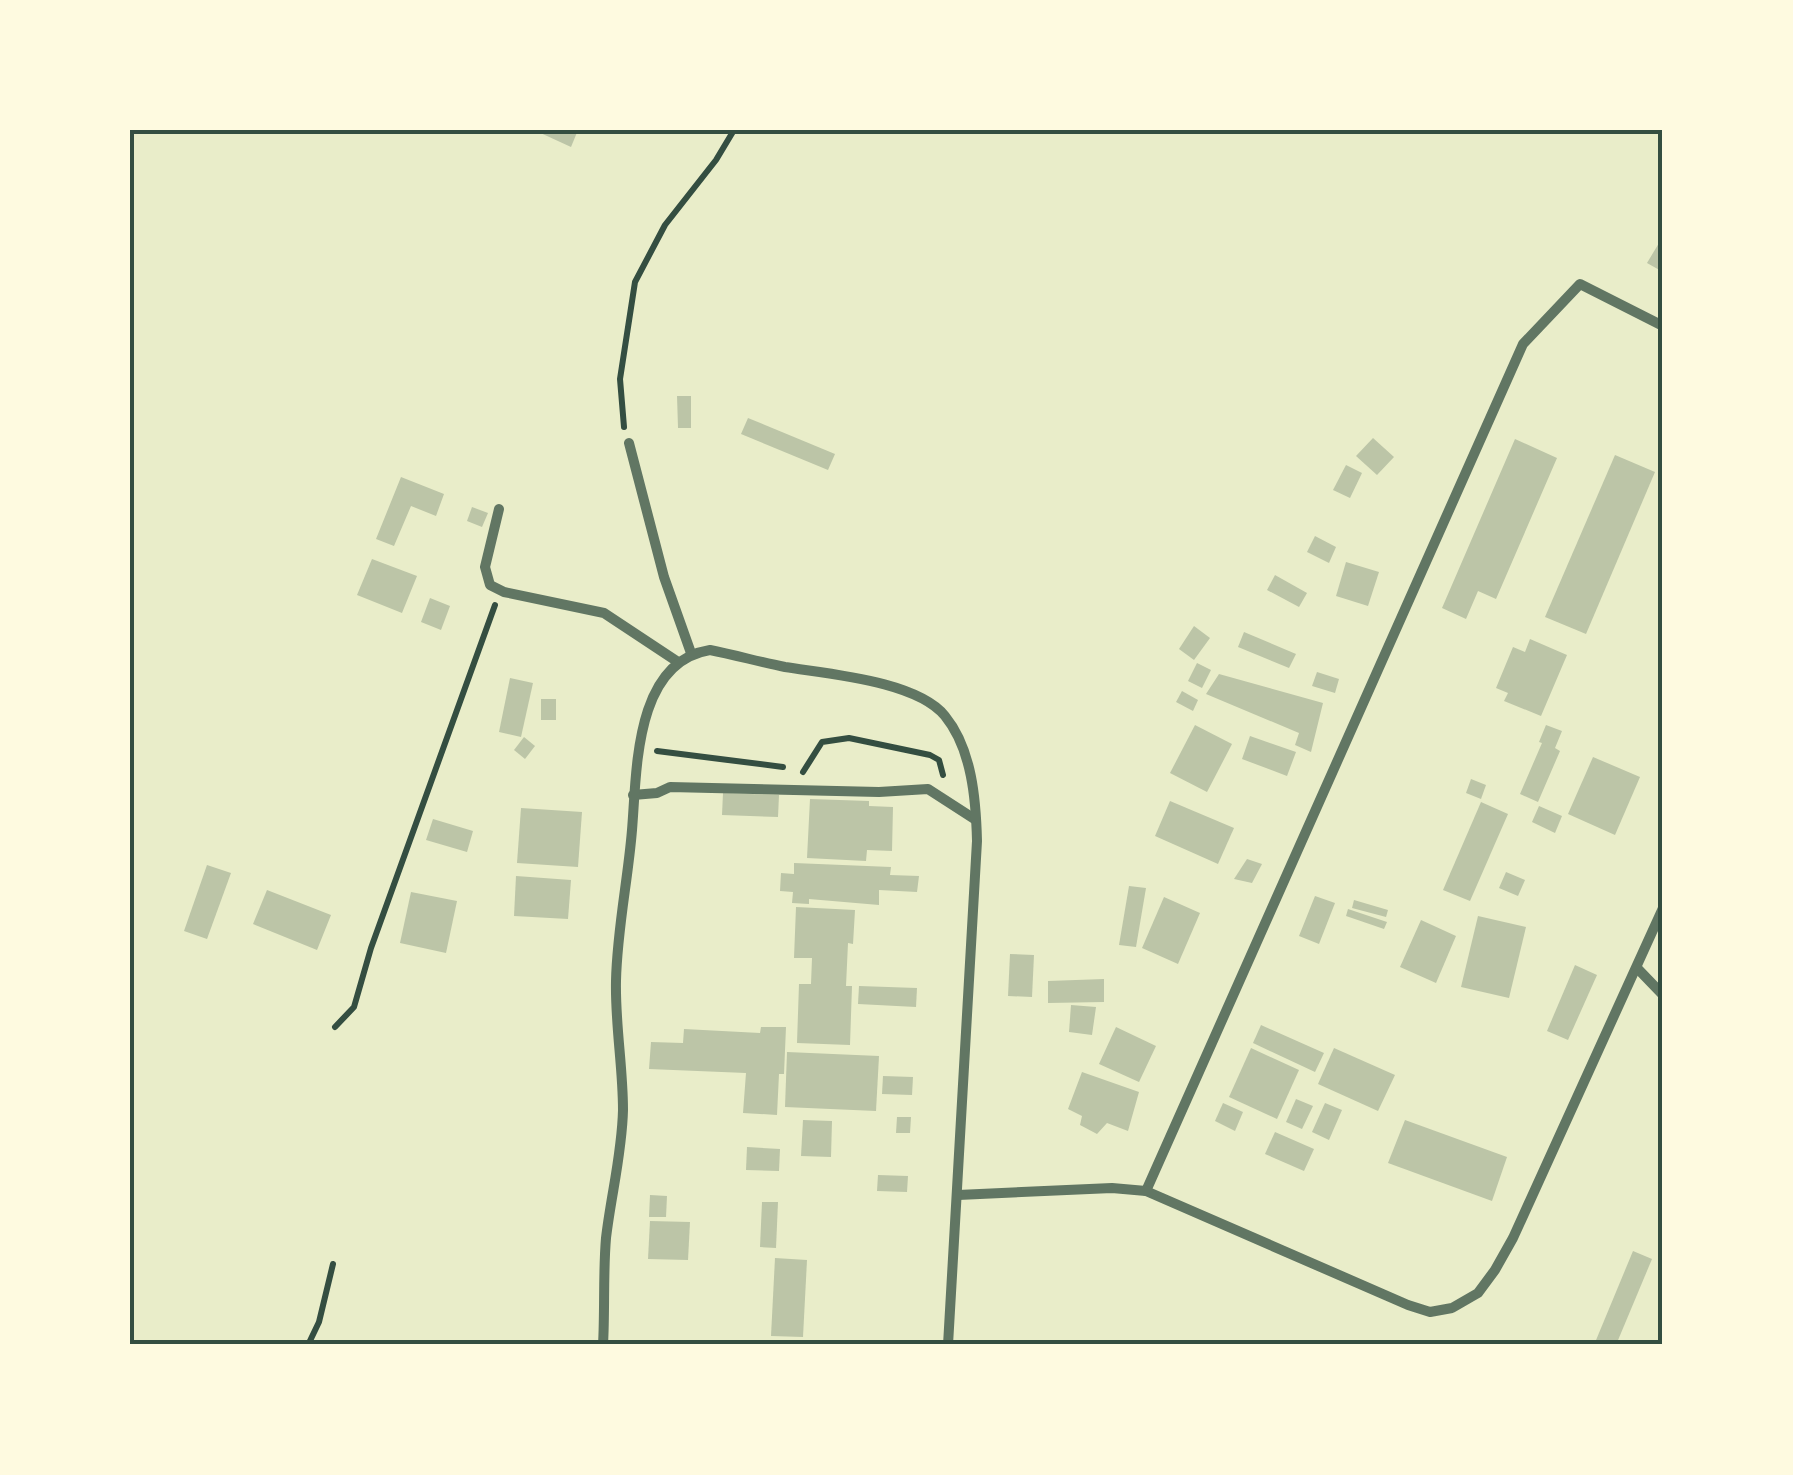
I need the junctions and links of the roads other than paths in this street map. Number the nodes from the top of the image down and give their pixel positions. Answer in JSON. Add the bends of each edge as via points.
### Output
{"nodes":[{"id":1,"x":1663,"y":326,"type":"edge"},
{"id":2,"x":630,"y":443,"type":"road end"},
{"id":3,"x":499,"y":509,"type":"dead end"},
{"id":4,"x":691,"y":653,"type":"junction"},
{"id":5,"x":678,"y":662,"type":"junction"},
{"id":6,"x":633,"y":796,"type":"junction"},
{"id":7,"x":976,"y":820,"type":"junction"},
{"id":8,"x":1663,"y":908,"type":"edge"},
{"id":9,"x":1637,"y":968,"type":"junction"},
{"id":10,"x":1663,"y":996,"type":"edge"},
{"id":11,"x":1146,"y":1191,"type":"junction"},
{"id":12,"x":958,"y":1195,"type":"junction"},
{"id":13,"x":603,"y":1345,"type":"edge"},
{"id":14,"x":948,"y":1345,"type":"edge"}],
"edges":[{"from":1,"to":11,"type":"street","via":[[1580,284],[1523,344]]},
{"from":2,"to":4,"type":"street"},
{"from":3,"to":5,"type":"street","via":[[485,567],[490,585],[604,613]]},
{"from":4,"to":5,"type":"street"},
{"from":4,"to":7,"type":"street","via":[[710,650],[921,698],[944,714],[963,747]]},
{"from":5,"to":6,"type":"street","via":[[655,695],[636,751]]},
{"from":6,"to":7,"type":"street","via":[[670,787],[928,789]]},
{"from":6,"to":13,"type":"street","via":[[616,977],[623,1108],[606,1242]]},
{"from":7,"to":12,"type":"street"},
{"from":8,"to":9,"type":"street"},
{"from":9,"to":10,"type":"street"},
{"from":9,"to":11,"type":"street","via":[[1513,1238],[1478,1293],[1464,1303],[1430,1312],[1408,1305]]},
{"from":11,"to":12,"type":"street"},
{"from":12,"to":14,"type":"street"}]}
